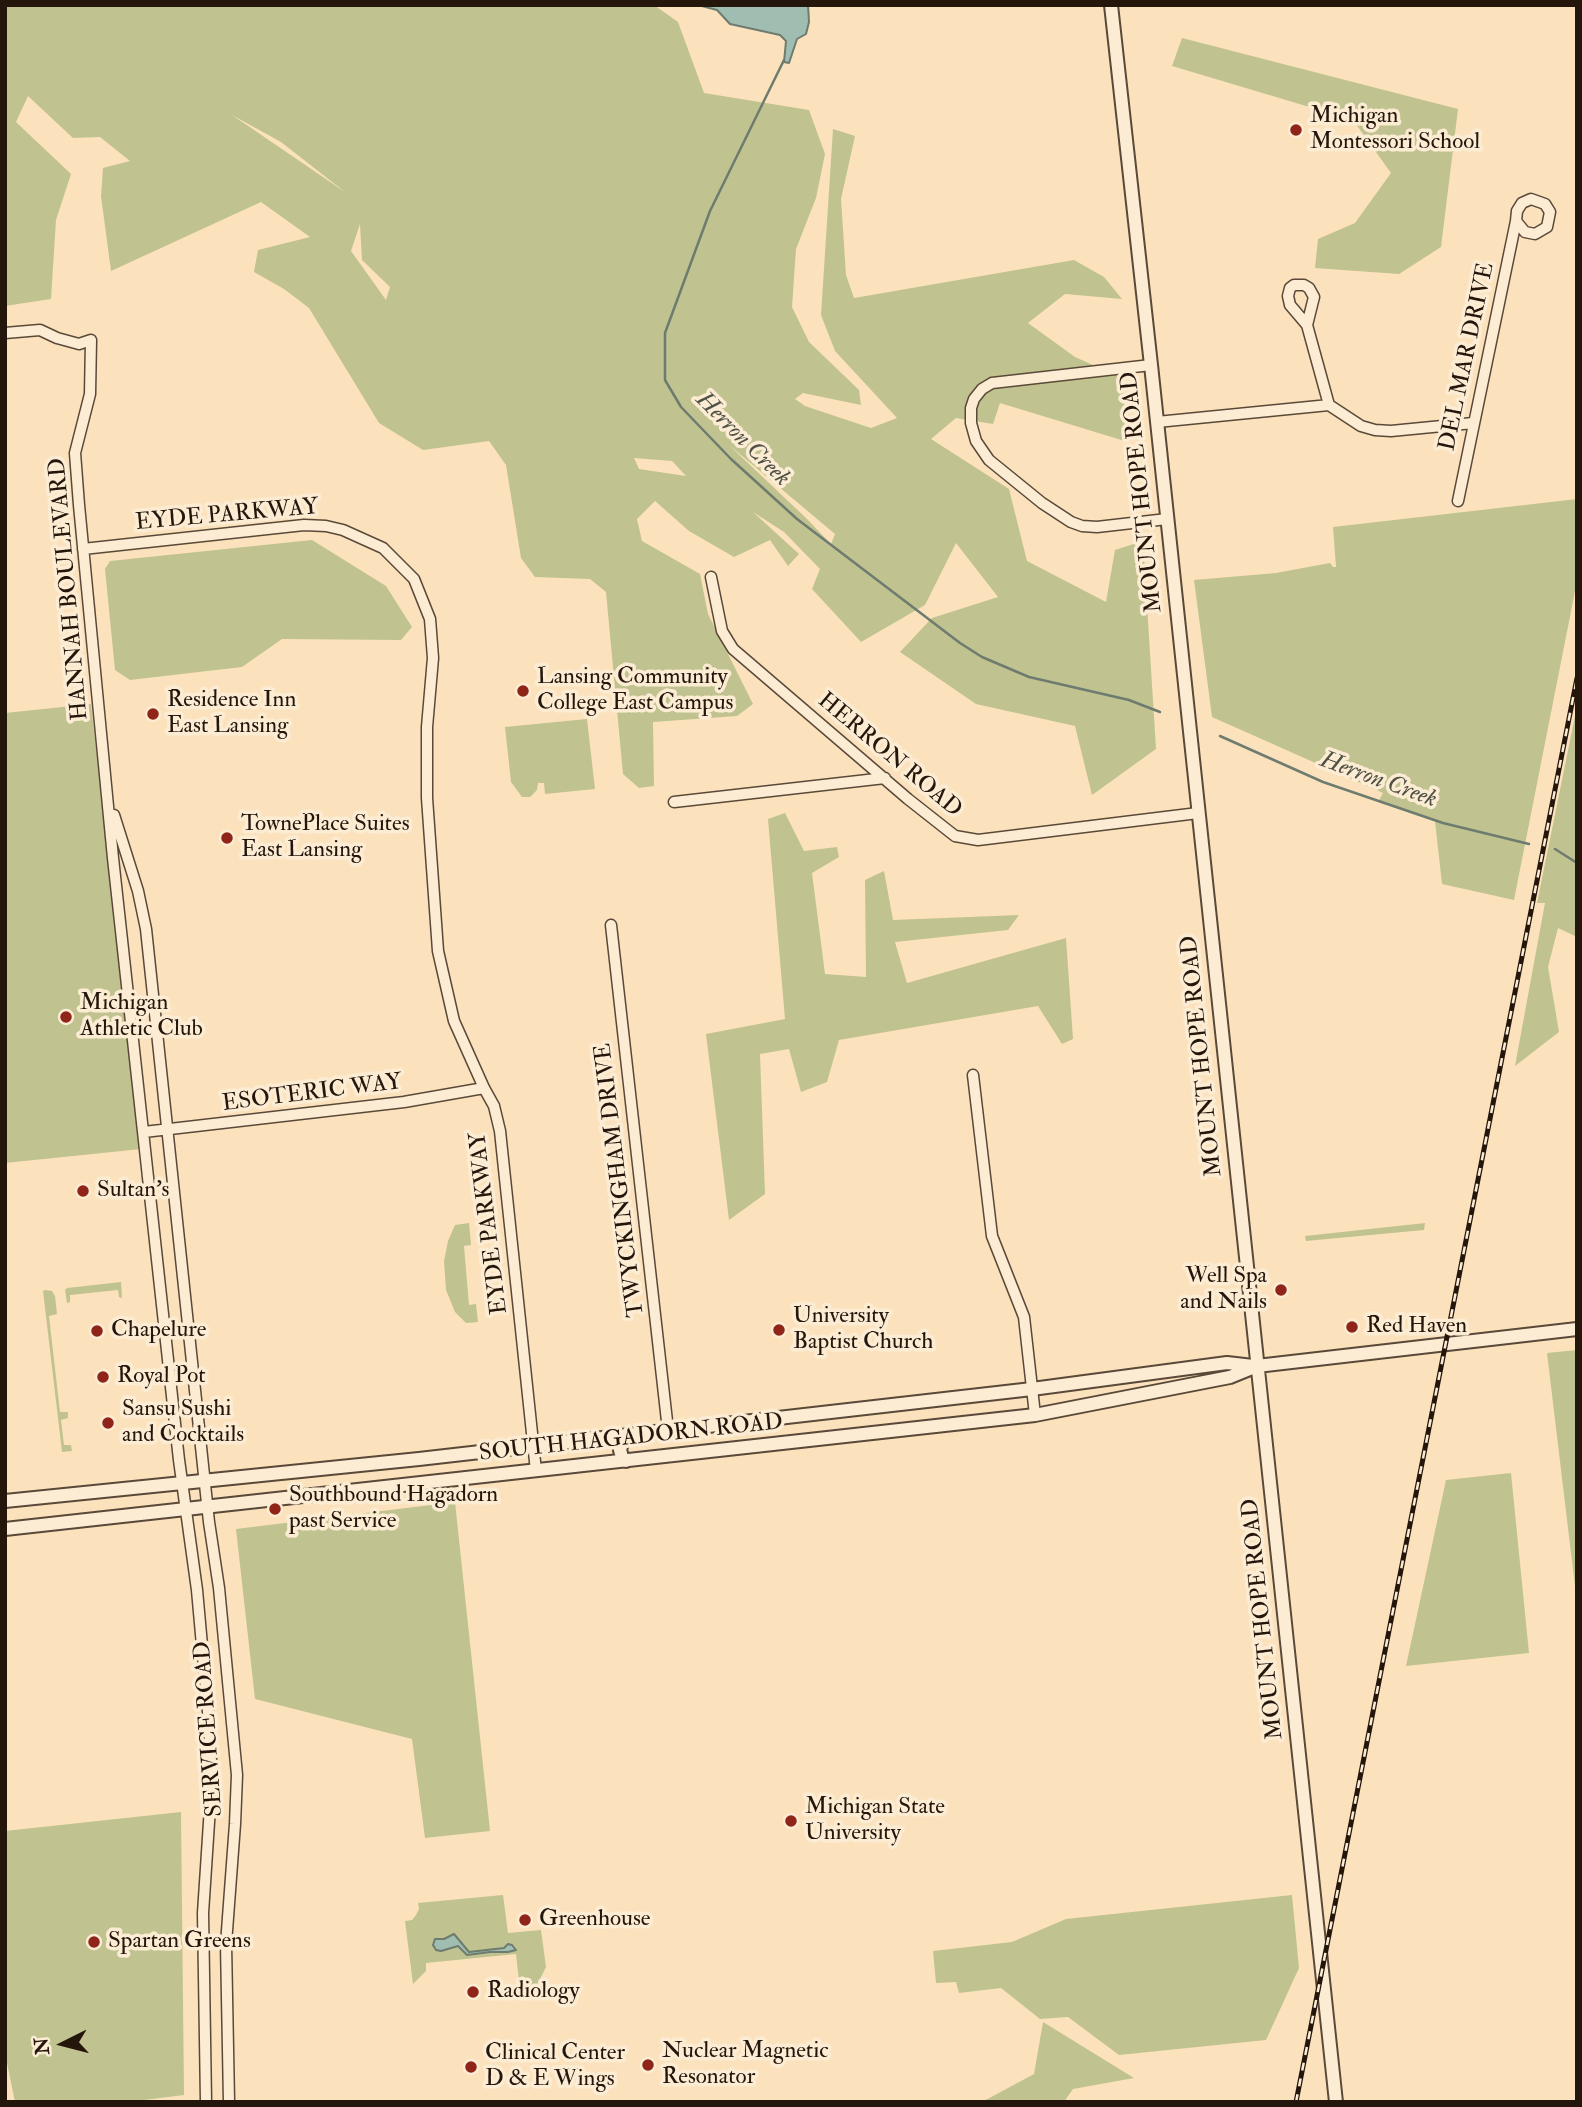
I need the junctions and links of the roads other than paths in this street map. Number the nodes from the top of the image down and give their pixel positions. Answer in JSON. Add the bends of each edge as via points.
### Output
{"nodes":[{"id":1,"x":1111,"y":5,"type":"edge"},
{"id":2,"x":1516,"y":221,"type":"dead end"},
{"id":3,"x":1307,"y":325,"type":"dead end"},
{"id":4,"x":5,"y":333,"type":"edge"},
{"id":5,"x":1151,"y":365,"type":"junction"},
{"id":6,"x":1329,"y":405,"type":"junction"},
{"id":7,"x":1157,"y":422,"type":"junction"},
{"id":8,"x":1473,"y":423,"type":"junction"},
{"id":9,"x":1458,"y":501,"type":"dead end"},
{"id":10,"x":1167,"y":519,"type":"junction"},
{"id":11,"x":83,"y":549,"type":"junction"},
{"id":12,"x":711,"y":577,"type":"dead end"},
{"id":13,"x":885,"y":778,"type":"junction"},
{"id":14,"x":109,"y":798,"type":"junction"},
{"id":15,"x":674,"y":802,"type":"dead end"},
{"id":16,"x":1198,"y":813,"type":"junction"},
{"id":17,"x":611,"y":925,"type":"dead end"},
{"id":18,"x":973,"y":1075,"type":"dead end"},
{"id":19,"x":484,"y":1088,"type":"junction"},
{"id":20,"x":166,"y":1130,"type":"junction"},
{"id":21,"x":144,"y":1132,"type":"junction"},
{"id":22,"x":1577,"y":1329,"type":"edge"},
{"id":23,"x":1257,"y":1366,"type":"junction"},
{"id":24,"x":1032,"y":1389,"type":"junction"},
{"id":25,"x":834,"y":1412,"type":"junction"},
{"id":26,"x":1035,"y":1415,"type":"junction"},
{"id":27,"x":668,"y":1430,"type":"junction"},
{"id":28,"x":624,"y":1436,"type":"junction"},
{"id":29,"x":834,"y":1437,"type":"junction"},
{"id":30,"x":534,"y":1446,"type":"junction"},
{"id":31,"x":419,"y":1459,"type":"junction"},
{"id":32,"x":626,"y":1461,"type":"junction"},
{"id":33,"x":536,"y":1471,"type":"junction"},
{"id":34,"x":205,"y":1480,"type":"junction"},
{"id":35,"x":182,"y":1482,"type":"junction"},
{"id":36,"x":411,"y":1485,"type":"junction"},
{"id":37,"x":5,"y":1502,"type":"edge"},
{"id":38,"x":208,"y":1507,"type":"junction"},
{"id":39,"x":185,"y":1510,"type":"junction"},
{"id":40,"x":5,"y":1528,"type":"edge"},
{"id":41,"x":206,"y":2102,"type":"edge"},
{"id":42,"x":229,"y":2102,"type":"edge"},
{"id":43,"x":1336,"y":2102,"type":"edge"}],
"edges":[{"from":1,"to":5,"type":"street","name":"MOUNT HOPE ROAD"},
{"from":2,"to":8,"type":"street","name":"DEL MAR DRIVE"},
{"from":3,"to":6,"type":"street"},
{"from":4,"to":11,"type":"street","name":"HANNAH BOULEVARD","via":[[40,330],[79,344],[91,340],[90,394],[75,453]]},
{"from":5,"to":7,"type":"street","name":"MOUNT HOPE ROAD"},
{"from":5,"to":10,"type":"street","via":[[992,383],[974,399],[971,423],[989,460],[1071,522],[1097,527]]},
{"from":6,"to":7,"type":"street"},
{"from":6,"to":8,"type":"street","via":[[1375,430]]},
{"from":7,"to":10,"type":"street","name":"MOUNT HOPE ROAD"},
{"from":8,"to":9,"type":"street","name":"DEL MAR DRIVE"},
{"from":10,"to":16,"type":"street","name":"MOUNT HOPE ROAD"},
{"from":11,"to":14,"type":"street","name":"HANNAH BOULEVARD"},
{"from":11,"to":19,"type":"street","name":"EYDE PARKWAY","via":[[326,526],[383,548],[414,579],[430,619],[433,658],[426,798],[438,951],[454,1021]]},
{"from":12,"to":13,"type":"street","name":"HERRON ROAD","via":[[722,631],[733,649]]},
{"from":13,"to":15,"type":"street"},
{"from":13,"to":16,"type":"street","name":"HERRON ROAD","via":[[949,833],[967,840]]},
{"from":14,"to":20,"type":"street","name":"HANNAH BOULEVARD","via":[[146,929]]},
{"from":14,"to":21,"type":"street","name":"HANNAH BOULEVARD"},
{"from":16,"to":23,"type":"street","name":"MOUNT HOPE ROAD"},
{"from":17,"to":27,"type":"street","name":"TWYCKINGHAM DRIVE"},
{"from":18,"to":24,"type":"street","via":[[992,1236],[1024,1317]]},
{"from":19,"to":20,"type":"street","name":"ESOTERIC WAY"},
{"from":19,"to":30,"type":"street","name":"EYDE PARKWAY","via":[[500,1131]]},
{"from":20,"to":21,"type":"street","name":"ESOTERIC WAY"},
{"from":20,"to":34,"type":"street","name":"HANNAH BOULEVARD"},
{"from":21,"to":35,"type":"street","name":"HANNAH BOULEVARD"},
{"from":22,"to":23,"type":"street","name":"SOUTH HAGADORN ROAD"},
{"from":23,"to":24,"type":"street","name":"SOUTH HAGADORN ROAD","via":[[1227,1363]]},
{"from":23,"to":26,"type":"street","name":"SOUTH HAGADORN ROAD","via":[[1230,1377]]},
{"from":23,"to":43,"type":"street","name":"MOUNT HOPE ROAD"},
{"from":24,"to":25,"type":"street","name":"SOUTH HAGADORN ROAD"},
{"from":24,"to":26,"type":"street"},
{"from":25,"to":27,"type":"street","name":"SOUTH HAGADORN ROAD"},
{"from":25,"to":29,"type":"street","via":[[840,1428]]},
{"from":26,"to":29,"type":"street","name":"SOUTH HAGADORN ROAD"},
{"from":27,"to":28,"type":"street","name":"SOUTH HAGADORN ROAD"},
{"from":28,"to":30,"type":"street","name":"SOUTH HAGADORN ROAD"},
{"from":28,"to":32,"type":"street","via":[[620,1450]]},
{"from":29,"to":32,"type":"street","name":"SOUTH HAGADORN ROAD"},
{"from":30,"to":31,"type":"street","name":"SOUTH HAGADORN ROAD"},
{"from":30,"to":33,"type":"street","name":"EYDE PARKWAY"},
{"from":31,"to":34,"type":"street","name":"SOUTH HAGADORN ROAD"},
{"from":31,"to":36,"type":"street","via":[[419,1475]]},
{"from":32,"to":33,"type":"street","name":"SOUTH HAGADORN ROAD"},
{"from":33,"to":36,"type":"street","name":"SOUTH HAGADORN ROAD"},
{"from":34,"to":35,"type":"street","name":"SOUTH HAGADORN ROAD"},
{"from":34,"to":38,"type":"street","name":"SERVICE ROAD"},
{"from":35,"to":37,"type":"street","name":"SOUTH HAGADORN ROAD"},
{"from":35,"to":39,"type":"street","name":"HANNAH BOULEVARD"},
{"from":36,"to":38,"type":"street","name":"SOUTH HAGADORN ROAD"},
{"from":38,"to":39,"type":"street","name":"SOUTH HAGADORN ROAD"},
{"from":38,"to":42,"type":"street","name":"SERVICE ROAD","via":[[237,1775],[226,1944]]},
{"from":39,"to":40,"type":"street","name":"SOUTH HAGADORN ROAD"},
{"from":39,"to":41,"type":"street","name":"HANNAH BOULEVARD","via":[[197,1590],[212,1777],[204,1880]]}]}
